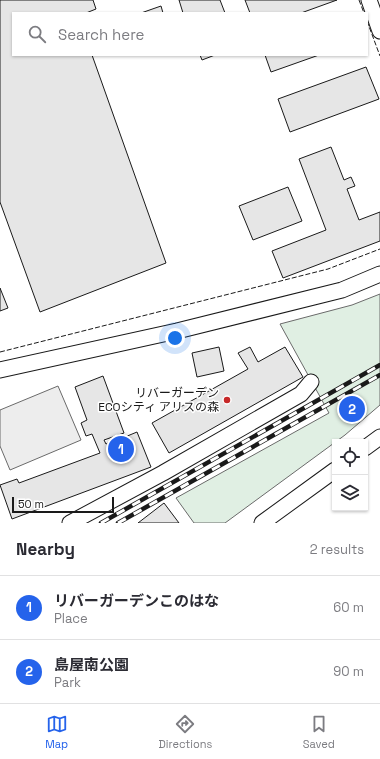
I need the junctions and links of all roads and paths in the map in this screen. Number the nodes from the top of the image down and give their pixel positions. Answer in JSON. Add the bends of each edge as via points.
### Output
{"nodes":[{"id":1,"x":368,"y":0,"type":"edge"},
{"id":2,"x":380,"y":31,"type":"edge"},
{"id":3,"x":380,"y":274,"type":"edge"},
{"id":4,"x":0,"y":370,"type":"edge"},
{"id":5,"x":311,"y":382,"type":"dead end"},
{"id":6,"x":380,"y":437,"type":"edge"},
{"id":7,"x":368,"y":446,"type":"edge"},
{"id":8,"x":332,"y":472,"type":"edge"},
{"id":9,"x":70,"y":523,"type":"edge"},
{"id":10,"x":262,"y":523,"type":"edge"}],
"edges":[{"from":1,"to":2,"type":"street"},
{"from":3,"to":4,"type":"street","via":[[342,290],[177,331]]},
{"from":5,"to":9,"type":"street","via":[[301,394]]},
{"from":6,"to":7,"type":"street"},
{"from":8,"to":10,"type":"street"}]}
